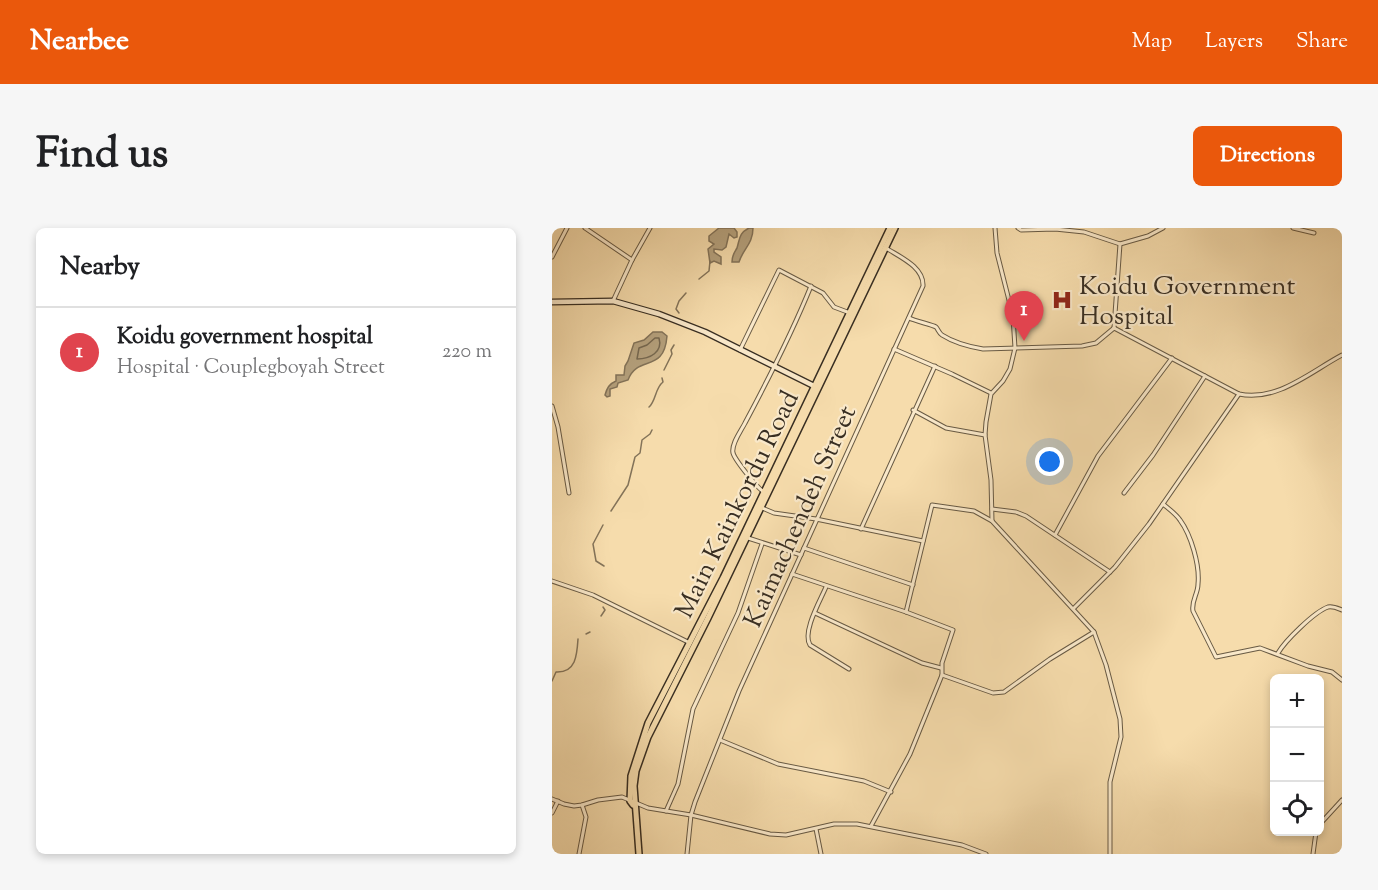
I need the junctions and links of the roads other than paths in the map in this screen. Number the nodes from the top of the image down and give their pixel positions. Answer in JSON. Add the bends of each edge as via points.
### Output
{"nodes":[{"id":1,"x":567,"y":228,"type":"edge"},
{"id":2,"x":585,"y":228,"type":"edge"},
{"id":3,"x":650,"y":228,"type":"edge"},
{"id":4,"x":890,"y":228,"type":"edge"},
{"id":5,"x":895,"y":228,"type":"edge"},
{"id":6,"x":995,"y":228,"type":"edge"},
{"id":7,"x":1018,"y":228,"type":"edge"},
{"id":8,"x":1163,"y":228,"type":"edge"},
{"id":9,"x":1293,"y":228,"type":"edge"},
{"id":10,"x":1084,"y":230,"type":"edge"},
{"id":11,"x":1314,"y":233,"type":"dead end"},
{"id":12,"x":1120,"y":244,"type":"junction"},
{"id":13,"x":884,"y":247,"type":"junction"},
{"id":14,"x":552,"y":257,"type":"edge"},
{"id":15,"x":632,"y":260,"type":"junction"},
{"id":16,"x":868,"y":281,"type":"junction"},
{"id":17,"x":811,"y":286,"type":"junction"},
{"id":18,"x":613,"y":301,"type":"junction"},
{"id":19,"x":552,"y":302,"type":"edge"},
{"id":20,"x":850,"y":313,"type":"junction"},
{"id":21,"x":909,"y":318,"type":"junction"},
{"id":22,"x":1114,"y":328,"type":"junction"},
{"id":23,"x":841,"y":338,"type":"junction"},
{"id":24,"x":1015,"y":348,"type":"junction"},
{"id":25,"x":894,"y":349,"type":"junction"},
{"id":26,"x":740,"y":350,"type":"junction"},
{"id":27,"x":1342,"y":355,"type":"edge"},
{"id":28,"x":1172,"y":358,"type":"junction"},
{"id":29,"x":775,"y":366,"type":"junction"},
{"id":30,"x":935,"y":366,"type":"junction"},
{"id":31,"x":1205,"y":376,"type":"junction"},
{"id":32,"x":817,"y":387,"type":"junction"},
{"id":33,"x":991,"y":394,"type":"junction"},
{"id":34,"x":1239,"y":394,"type":"junction"},
{"id":35,"x":552,"y":406,"type":"edge"},
{"id":36,"x":914,"y":410,"type":"junction"},
{"id":37,"x":985,"y":435,"type":"junction"},
{"id":38,"x":783,"y":459,"type":"junction"},
{"id":39,"x":569,"y":493,"type":"dead end"},
{"id":40,"x":764,"y":493,"type":"junction"},
{"id":41,"x":1124,"y":494,"type":"dead end"},
{"id":42,"x":1163,"y":504,"type":"junction"},
{"id":43,"x":760,"y":507,"type":"junction"},
{"id":44,"x":992,"y":509,"type":"junction"},
{"id":45,"x":816,"y":519,"type":"junction"},
{"id":46,"x":992,"y":520,"type":"junction"},
{"id":47,"x":861,"y":528,"type":"junction"},
{"id":48,"x":1055,"y":535,"type":"junction"},
{"id":49,"x":745,"y":537,"type":"junction"},
{"id":50,"x":923,"y":541,"type":"junction"},
{"id":51,"x":762,"y":544,"type":"junction"},
{"id":52,"x":804,"y":548,"type":"junction"},
{"id":53,"x":801,"y":555,"type":"junction"},
{"id":54,"x":1110,"y":572,"type":"junction"},
{"id":55,"x":792,"y":574,"type":"junction"},
{"id":56,"x":552,"y":581,"type":"edge"},
{"id":57,"x":914,"y":585,"type":"junction"},
{"id":58,"x":826,"y":587,"type":"junction"},
{"id":59,"x":1074,"y":609,"type":"junction"},
{"id":60,"x":1342,"y":610,"type":"edge"},
{"id":61,"x":906,"y":612,"type":"junction"},
{"id":62,"x":815,"y":614,"type":"junction"},
{"id":63,"x":706,"y":617,"type":"junction"},
{"id":64,"x":1094,"y":632,"type":"junction"},
{"id":65,"x":691,"y":643,"type":"junction"},
{"id":66,"x":688,"y":653,"type":"junction"},
{"id":67,"x":1278,"y":653,"type":"junction"},
{"id":68,"x":849,"y":669,"type":"dead end"},
{"id":69,"x":941,"y":669,"type":"junction"},
{"id":70,"x":942,"y":675,"type":"junction"},
{"id":71,"x":1342,"y":678,"type":"edge"},
{"id":72,"x":720,"y":740,"type":"junction"},
{"id":73,"x":891,"y":792,"type":"junction"},
{"id":74,"x":552,"y":799,"type":"edge"},
{"id":75,"x":1342,"y":800,"type":"edge"},
{"id":76,"x":558,"y":801,"type":"junction"},
{"id":77,"x":633,"y":804,"type":"junction"},
{"id":78,"x":582,"y":805,"type":"junction"},
{"id":79,"x":666,"y":811,"type":"junction"},
{"id":80,"x":552,"y":813,"type":"edge"},
{"id":81,"x":691,"y":815,"type":"junction"},
{"id":82,"x":1324,"y":820,"type":"edge"},
{"id":83,"x":871,"y":826,"type":"junction"},
{"id":84,"x":816,"y":829,"type":"junction"},
{"id":85,"x":1315,"y":836,"type":"edge"},
{"id":86,"x":579,"y":854,"type":"edge"},
{"id":87,"x":639,"y":854,"type":"edge"},
{"id":88,"x":687,"y":854,"type":"edge"},
{"id":89,"x":821,"y":854,"type":"edge"},
{"id":90,"x":986,"y":854,"type":"edge"},
{"id":91,"x":1110,"y":854,"type":"edge"},
{"id":92,"x":1313,"y":854,"type":"edge"}],
"edges":[{"from":1,"to":14,"type":"street"},
{"from":2,"to":15,"type":"street"},
{"from":3,"to":15,"type":"street"},
{"from":4,"to":13,"type":"main road"},
{"from":5,"to":13,"type":"main road"},
{"from":6,"to":24,"type":"street","via":[[997,253],[1013,316]]},
{"from":7,"to":10,"type":"street"},
{"from":8,"to":12,"type":"street"},
{"from":9,"to":11,"type":"street"},
{"from":10,"to":12,"type":"street"},
{"from":12,"to":22,"type":"street"},
{"from":13,"to":16,"type":"main road"},
{"from":13,"to":21,"type":"street","name":"Kaimachendeh Street","via":[[922,276],[923,286]]},
{"from":15,"to":18,"type":"street"},
{"from":16,"to":20,"type":"main road"},
{"from":16,"to":23,"type":"main road"},
{"from":17,"to":20,"type":"street","via":[[826,295],[834,307]]},
{"from":17,"to":26,"type":"street","via":[[779,270]]},
{"from":17,"to":29,"type":"street"},
{"from":18,"to":19,"type":"main road"},
{"from":18,"to":26,"type":"main road","via":[[685,323]]},
{"from":20,"to":23,"type":"main road"},
{"from":21,"to":24,"type":"street","via":[[935,326],[942,335],[973,347]]},
{"from":21,"to":25,"type":"street","name":"Kaimachendeh Street"},
{"from":22,"to":24,"type":"street","via":[[1091,345]]},
{"from":22,"to":28,"type":"street"},
{"from":23,"to":32,"type":"main road"},
{"from":24,"to":33,"type":"street","via":[[1010,369]]},
{"from":25,"to":30,"type":"street"},
{"from":25,"to":45,"type":"street","name":"Kaimachendeh Street"},
{"from":26,"to":29,"type":"main road"},
{"from":27,"to":34,"type":"street","via":[[1279,391]]},
{"from":28,"to":31,"type":"street"},
{"from":28,"to":48,"type":"street","via":[[1098,456]]},
{"from":29,"to":32,"type":"main road"},
{"from":29,"to":40,"type":"street","via":[[733,449],[756,487]]},
{"from":30,"to":33,"type":"street"},
{"from":30,"to":36,"type":"street"},
{"from":31,"to":34,"type":"street"},
{"from":31,"to":41,"type":"street"},
{"from":32,"to":38,"type":"main road"},
{"from":33,"to":37,"type":"street"},
{"from":34,"to":42,"type":"street"},
{"from":35,"to":39,"type":"street"},
{"from":36,"to":37,"type":"street","via":[[946,429]]},
{"from":36,"to":47,"type":"street"},
{"from":37,"to":44,"type":"street"},
{"from":38,"to":40,"type":"main road","name":"Main Kainkordu Road"},
{"from":38,"to":43,"type":"main road"},
{"from":40,"to":43,"type":"main road","name":"Main Kainkordu Road"},
{"from":42,"to":54,"type":"street"},
{"from":42,"to":67,"type":"street","via":[[1180,519],[1187,534],[1199,580],[1193,611],[1216,657],[1260,648]]},
{"from":43,"to":45,"type":"street"},
{"from":43,"to":49,"type":"main road"},
{"from":44,"to":46,"type":"street"},
{"from":44,"to":48,"type":"street","via":[[1021,514]]},
{"from":45,"to":47,"type":"street"},
{"from":45,"to":52,"type":"street","name":"Kaimachendeh Street"},
{"from":46,"to":50,"type":"street","via":[[974,512],[932,505]]},
{"from":46,"to":59,"type":"street"},
{"from":47,"to":50,"type":"street"},
{"from":48,"to":54,"type":"street"},
{"from":49,"to":51,"type":"street"},
{"from":49,"to":63,"type":"main road"},
{"from":50,"to":57,"type":"street"},
{"from":51,"to":53,"type":"street"},
{"from":51,"to":79,"type":"street","via":[[738,613],[693,709],[678,784]]},
{"from":52,"to":53,"type":"street","name":"Kaimachendeh Street"},
{"from":52,"to":57,"type":"street"},
{"from":53,"to":55,"type":"street","name":"Kaimachendeh Street"},
{"from":54,"to":59,"type":"street"},
{"from":55,"to":58,"type":"street"},
{"from":55,"to":72,"type":"street","name":"Kaimachendeh Street"},
{"from":56,"to":65,"type":"street","via":[[611,604]]},
{"from":57,"to":61,"type":"street"},
{"from":58,"to":61,"type":"street"},
{"from":58,"to":62,"type":"street"},
{"from":59,"to":64,"type":"street"},
{"from":60,"to":67,"type":"street","via":[[1325,608]]},
{"from":61,"to":69,"type":"street","via":[[952,630]]},
{"from":62,"to":68,"type":"street","via":[[808,642]]},
{"from":62,"to":69,"type":"street"},
{"from":63,"to":65,"type":"main road","name":"Main Kainkordu Road"},
{"from":63,"to":66,"type":"main road"},
{"from":64,"to":70,"type":"street","via":[[1004,692],[993,693]]},
{"from":64,"to":91,"type":"street","via":[[1120,719],[1121,737],[1110,782]]},
{"from":65,"to":66,"type":"main road","name":"Main Kainkordu Road"},
{"from":66,"to":77,"type":"main road","via":[[655,714],[636,771]]},
{"from":67,"to":71,"type":"street"},
{"from":69,"to":70,"type":"street"},
{"from":70,"to":73,"type":"street"},
{"from":72,"to":73,"type":"street","via":[[778,764],[864,781]]},
{"from":72,"to":81,"type":"street","name":"Kaimachendeh Street"},
{"from":73,"to":83,"type":"street"},
{"from":74,"to":76,"type":"street"},
{"from":75,"to":82,"type":"street"},
{"from":76,"to":78,"type":"street"},
{"from":76,"to":80,"type":"street"},
{"from":77,"to":78,"type":"street","via":[[622,797]]},
{"from":77,"to":79,"type":"street"},
{"from":77,"to":87,"type":"main road"},
{"from":78,"to":86,"type":"street","via":[[586,817]]},
{"from":79,"to":81,"type":"street"},
{"from":81,"to":84,"type":"street","via":[[770,834]]},
{"from":81,"to":88,"type":"street","name":"Kaimachendeh Street"},
{"from":83,"to":84,"type":"street","via":[[849,823]]},
{"from":83,"to":90,"type":"street","via":[[962,845]]},
{"from":84,"to":89,"type":"street"},
{"from":85,"to":92,"type":"street"}]}
